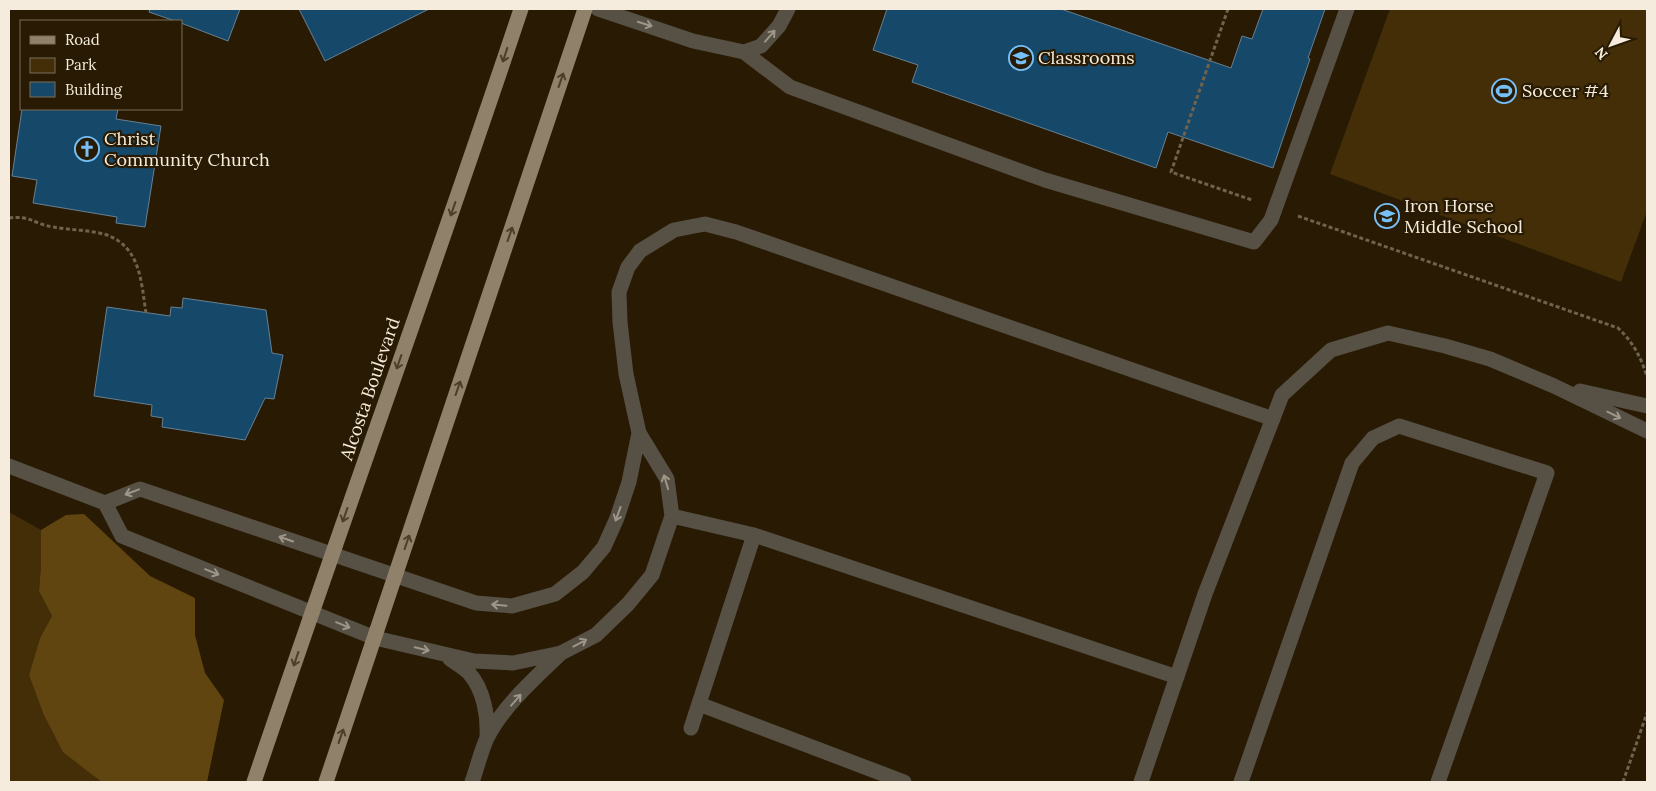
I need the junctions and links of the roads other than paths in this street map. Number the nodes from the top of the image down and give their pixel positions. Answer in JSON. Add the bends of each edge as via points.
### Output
{"nodes":[{"id":1,"x":521,"y":9,"type":"edge"},
{"id":2,"x":585,"y":9,"type":"edge"},
{"id":3,"x":598,"y":9,"type":"edge"},
{"id":4,"x":788,"y":9,"type":"edge"},
{"id":5,"x":1347,"y":9,"type":"edge"},
{"id":6,"x":744,"y":52,"type":"junction"},
{"id":7,"x":1554,"y":386,"type":"junction"},
{"id":8,"x":1647,"y":406,"type":"edge"},
{"id":9,"x":1273,"y":419,"type":"junction"},
{"id":10,"x":1647,"y":431,"type":"edge"},
{"id":11,"x":639,"y":433,"type":"junction"},
{"id":12,"x":9,"y":466,"type":"edge"},
{"id":13,"x":105,"y":503,"type":"junction"},
{"id":14,"x":672,"y":516,"type":"junction"},
{"id":15,"x":754,"y":535,"type":"junction"},
{"id":16,"x":332,"y":554,"type":"junction"},
{"id":17,"x":395,"y":576,"type":"junction"},
{"id":18,"x":312,"y":612,"type":"junction"},
{"id":19,"x":374,"y":638,"type":"junction"},
{"id":20,"x":562,"y":653,"type":"junction"},
{"id":21,"x":445,"y":655,"type":"junction"},
{"id":22,"x":1177,"y":677,"type":"junction"},
{"id":23,"x":699,"y":704,"type":"junction"},
{"id":24,"x":691,"y":728,"type":"dead end"},
{"id":25,"x":487,"y":739,"type":"junction"},
{"id":26,"x":254,"y":782,"type":"edge"},
{"id":27,"x":326,"y":782,"type":"edge"},
{"id":28,"x":472,"y":782,"type":"edge"},
{"id":29,"x":904,"y":782,"type":"edge"},
{"id":30,"x":1141,"y":782,"type":"edge"},
{"id":31,"x":1241,"y":782,"type":"edge"},
{"id":32,"x":1438,"y":782,"type":"edge"}],
"edges":[{"from":1,"to":16,"type":"main road","name":"Alcosta Boulevard","one_way":true},
{"from":17,"to":2,"type":"main road","one_way":true},
{"from":3,"to":6,"type":"lane","one_way":true,"via":[[693,41]]},
{"from":6,"to":4,"type":"lane","one_way":true,"via":[[761,46],[779,26]]},
{"from":5,"to":6,"type":"lane","via":[[1271,220],[1254,242],[1045,180],[790,88]]},
{"from":7,"to":8,"type":"lane"},
{"from":7,"to":9,"type":"lane","via":[[1490,359],[1388,332],[1331,350],[1282,395]]},
{"from":7,"to":10,"type":"lane","one_way":true},
{"from":9,"to":11,"type":"lane","via":[[705,224],[674,230],[640,251],[628,267],[622,284],[620,322],[626,374]]},
{"from":9,"to":22,"type":"lane","via":[[1205,594]]},
{"from":14,"to":11,"type":"lane","one_way":true,"via":[[667,480]]},
{"from":11,"to":17,"type":"lane","one_way":true,"via":[[629,482],[604,548],[584,572],[555,594],[512,606],[476,603]]},
{"from":12,"to":13,"type":"lane"},
{"from":16,"to":13,"type":"lane","one_way":true,"via":[[140,489]]},
{"from":13,"to":18,"type":"lane","one_way":true,"via":[[122,536]]},
{"from":14,"to":15,"type":"lane"},
{"from":20,"to":14,"type":"lane","one_way":true,"via":[[596,635],[652,575]]},
{"from":15,"to":22,"type":"lane"},
{"from":15,"to":23,"type":"lane"},
{"from":16,"to":17,"type":"lane"},
{"from":16,"to":18,"type":"main road","name":"Alcosta Boulevard"},
{"from":17,"to":19,"type":"main road"},
{"from":18,"to":19,"type":"lane","one_way":true},
{"from":18,"to":26,"type":"main road","name":"Alcosta Boulevard","one_way":true},
{"from":19,"to":21,"type":"lane","one_way":true},
{"from":27,"to":19,"type":"main road","one_way":true},
{"from":20,"to":21,"type":"lane","via":[[513,662],[474,661]]},
{"from":25,"to":20,"type":"lane","one_way":true,"via":[[517,698]]},
{"from":21,"to":25,"type":"lane","via":[[469,673],[477,686],[488,720]]},
{"from":22,"to":30,"type":"lane"},
{"from":23,"to":24,"type":"lane"},
{"from":23,"to":29,"type":"lane"},
{"from":25,"to":28,"type":"lane"},
{"from":31,"to":32,"type":"lane","via":[[1352,463],[1374,438],[1399,426],[1547,473]]}]}
